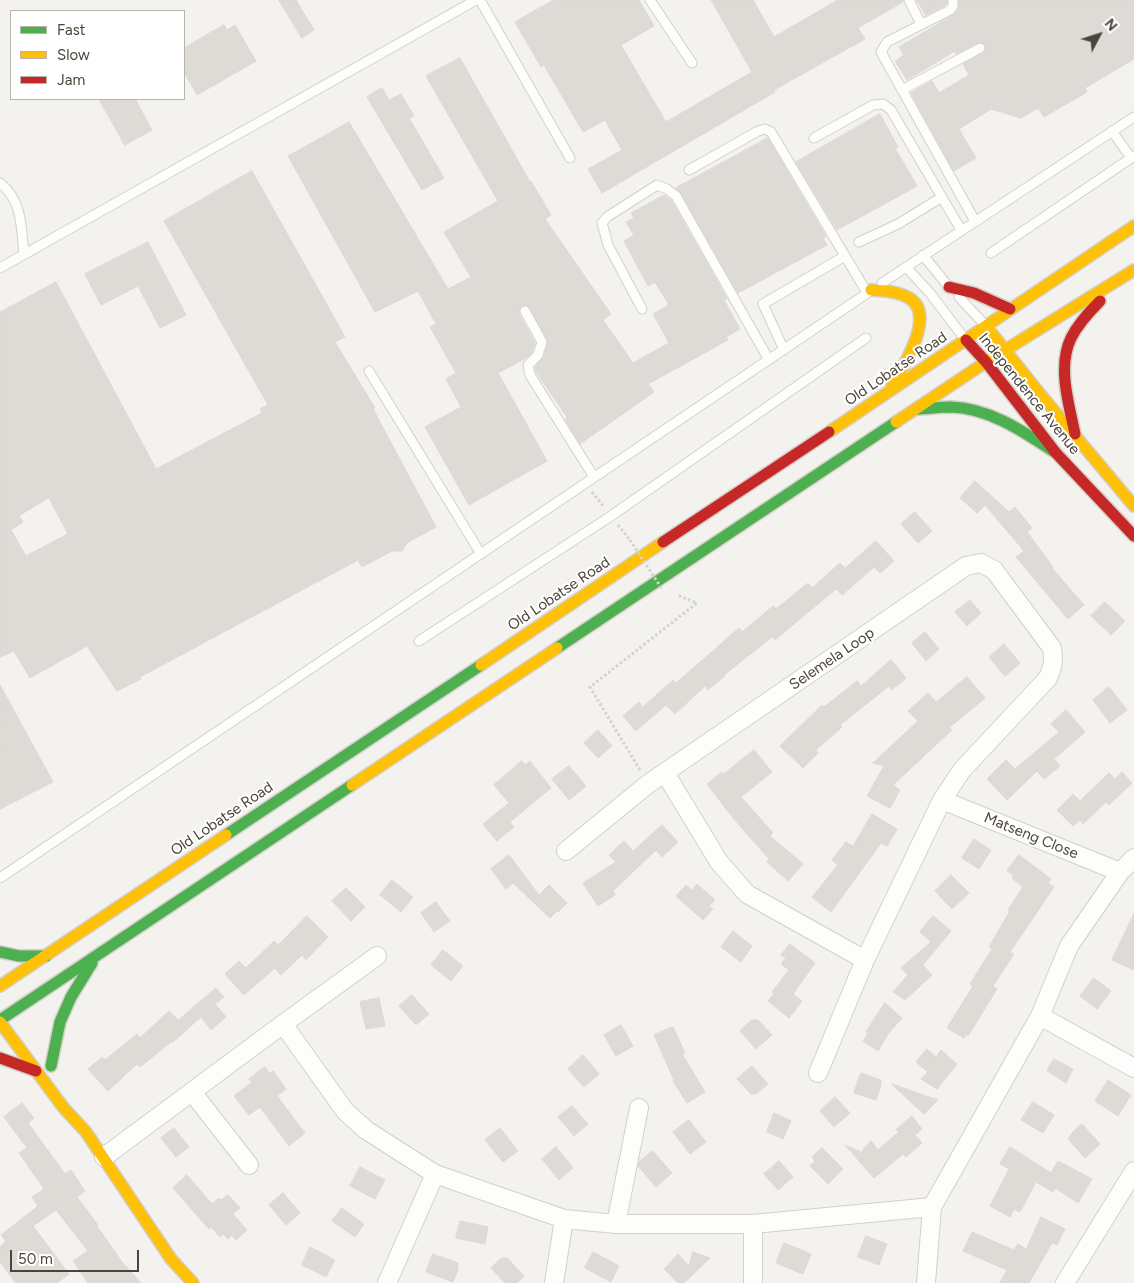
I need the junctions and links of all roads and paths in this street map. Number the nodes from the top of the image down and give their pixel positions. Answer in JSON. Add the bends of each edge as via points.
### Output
{"nodes":[{"id":1,"x":478,"y":0,"type":"edge"},
{"id":2,"x":650,"y":0,"type":"edge"},
{"id":3,"x":909,"y":0,"type":"edge"},
{"id":4,"x":953,"y":0,"type":"edge"},
{"id":5,"x":921,"y":24,"type":"junction"},
{"id":6,"x":980,"y":48,"type":"dead end"},
{"id":7,"x":692,"y":63,"type":"dead end"},
{"id":8,"x":902,"y":90,"type":"junction"},
{"id":9,"x":1134,"y":117,"type":"edge"},
{"id":10,"x":1112,"y":131,"type":"junction"},
{"id":11,"x":814,"y":138,"type":"dead end"},
{"id":12,"x":1133,"y":157,"type":"edge"},
{"id":13,"x":570,"y":158,"type":"dead end"},
{"id":14,"x":689,"y":170,"type":"dead end"},
{"id":15,"x":0,"y":183,"type":"edge"},
{"id":16,"x":942,"y":197,"type":"junction"},
{"id":17,"x":975,"y":221,"type":"junction"},
{"id":18,"x":1134,"y":226,"type":"edge"},
{"id":19,"x":961,"y":230,"type":"junction"},
{"id":20,"x":860,"y":242,"type":"dead end"},
{"id":21,"x":991,"y":253,"type":"dead end"},
{"id":22,"x":24,"y":254,"type":"junction"},
{"id":23,"x":923,"y":255,"type":"junction"},
{"id":24,"x":845,"y":256,"type":"junction"},
{"id":25,"x":906,"y":267,"type":"junction"},
{"id":26,"x":0,"y":268,"type":"edge"},
{"id":27,"x":1133,"y":271,"type":"edge"},
{"id":28,"x":923,"y":286,"type":"junction"},
{"id":29,"x":949,"y":287,"type":"junction"},
{"id":30,"x":870,"y":292,"type":"junction"},
{"id":31,"x":919,"y":307,"type":"junction"},
{"id":32,"x":642,"y":309,"type":"dead end"},
{"id":33,"x":1010,"y":309,"type":"junction"},
{"id":34,"x":942,"y":310,"type":"junction"},
{"id":35,"x":524,"y":311,"type":"dead end"},
{"id":36,"x":986,"y":326,"type":"junction"},
{"id":37,"x":866,"y":338,"type":"dead end"},
{"id":38,"x":966,"y":340,"type":"junction"},
{"id":39,"x":784,"y":350,"type":"junction"},
{"id":40,"x":1006,"y":350,"type":"junction"},
{"id":41,"x":769,"y":360,"type":"junction"},
{"id":42,"x":986,"y":362,"type":"junction"},
{"id":43,"x":369,"y":371,"type":"dead end"},
{"id":44,"x":891,"y":390,"type":"junction"},
{"id":45,"x":916,"y":409,"type":"junction"},
{"id":46,"x":1075,"y":434,"type":"junction"},
{"id":47,"x":1056,"y":453,"type":"junction"},
{"id":48,"x":594,"y":478,"type":"junction"},
{"id":49,"x":1134,"y":506,"type":"edge"},
{"id":50,"x":1134,"y":536,"type":"edge"},
{"id":51,"x":630,"y":540,"type":"dead end"},
{"id":52,"x":481,"y":554,"type":"junction"},
{"id":53,"x":662,"y":589,"type":"dead end"},
{"id":54,"x":671,"y":593,"type":"dead end"},
{"id":55,"x":419,"y":641,"type":"dead end"},
{"id":56,"x":665,"y":773,"type":"junction"},
{"id":57,"x":648,"y":784,"type":"junction"},
{"id":58,"x":942,"y":800,"type":"junction"},
{"id":59,"x":566,"y":851,"type":"dead end"},
{"id":60,"x":1134,"y":858,"type":"edge"},
{"id":61,"x":1120,"y":872,"type":"junction"},
{"id":62,"x":0,"y":878,"type":"edge"},
{"id":63,"x":0,"y":952,"type":"edge"},
{"id":64,"x":96,"y":955,"type":"junction"},
{"id":65,"x":46,"y":956,"type":"junction"},
{"id":66,"x":377,"y":956,"type":"dead end"},
{"id":67,"x":864,"y":960,"type":"junction"},
{"id":68,"x":0,"y":986,"type":"edge"},
{"id":69,"x":4,"y":1001,"type":"dead end"},
{"id":70,"x":15,"y":1016,"type":"junction"},
{"id":71,"x":1040,"y":1016,"type":"junction"},
{"id":72,"x":0,"y":1021,"type":"edge"},
{"id":73,"x":282,"y":1024,"type":"junction"},
{"id":74,"x":40,"y":1051,"type":"dead end"},
{"id":75,"x":0,"y":1058,"type":"edge"},
{"id":76,"x":1134,"y":1068,"type":"edge"},
{"id":77,"x":36,"y":1071,"type":"junction"},
{"id":78,"x":818,"y":1073,"type":"dead end"},
{"id":79,"x":64,"y":1088,"type":"dead end"},
{"id":80,"x":192,"y":1092,"type":"junction"},
{"id":81,"x":639,"y":1108,"type":"dead end"},
{"id":82,"x":86,"y":1132,"type":"junction"},
{"id":83,"x":104,"y":1157,"type":"junction"},
{"id":84,"x":248,"y":1164,"type":"dead end"},
{"id":85,"x":1134,"y":1171,"type":"edge"},
{"id":86,"x":435,"y":1174,"type":"junction"},
{"id":87,"x":932,"y":1207,"type":"junction"},
{"id":88,"x":564,"y":1219,"type":"junction"},
{"id":89,"x":616,"y":1224,"type":"junction"},
{"id":90,"x":753,"y":1224,"type":"junction"},
{"id":91,"x":193,"y":1283,"type":"edge"},
{"id":92,"x":387,"y":1283,"type":"edge"},
{"id":93,"x":554,"y":1283,"type":"edge"},
{"id":94,"x":753,"y":1283,"type":"edge"},
{"id":95,"x":926,"y":1283,"type":"edge"},
{"id":96,"x":1065,"y":1283,"type":"edge"}],
"edges":[{"from":1,"to":13,"type":"lane"},
{"from":1,"to":22,"type":"lane"},
{"from":2,"to":7,"type":"lane"},
{"from":3,"to":5,"type":"lane"},
{"from":4,"to":5,"type":"lane","via":[[950,10]]},
{"from":5,"to":8,"type":"lane","via":[[887,42],[881,52]]},
{"from":6,"to":8,"type":"lane"},
{"from":8,"to":17,"type":"lane"},
{"from":9,"to":10,"type":"lane"},
{"from":10,"to":12,"type":"lane"},
{"from":10,"to":17,"type":"lane"},
{"from":11,"to":16,"type":"lane","via":[[873,105],[883,104],[891,110]]},
{"from":12,"to":21,"type":"lane"},
{"from":14,"to":24,"type":"lane","via":[[758,131],[765,129],[771,132]]},
{"from":15,"to":22,"type":"lane","via":[[7,188],[20,211]]},
{"from":16,"to":19,"type":"lane"},
{"from":16,"to":20,"type":"lane","via":[[898,224]]},
{"from":17,"to":19,"type":"lane"},
{"from":18,"to":33,"type":"main road","name":"Old Lobatse Road"},
{"from":19,"to":23,"type":"lane"},
{"from":22,"to":26,"type":"lane"},
{"from":23,"to":25,"type":"lane"},
{"from":23,"to":29,"type":"lane","name":"Independence Avenue"},
{"from":24,"to":30,"type":"lane"},
{"from":24,"to":39,"type":"lane","via":[[763,304]]},
{"from":25,"to":28,"type":"lane","name":"Independence Avenue"},
{"from":25,"to":30,"type":"lane"},
{"from":27,"to":40,"type":"main road"},
{"from":27,"to":46,"type":"main road","via":[[1080,323],[1068,344],[1065,385]]},
{"from":28,"to":31,"type":"lane"},
{"from":28,"to":34,"type":"lane","name":"Independence Avenue"},
{"from":29,"to":33,"type":"main road","via":[[974,293]]},
{"from":29,"to":36,"type":"lane","name":"Independence Avenue"},
{"from":30,"to":31,"type":"main road","via":[[889,290],[909,297]]},
{"from":30,"to":39,"type":"lane"},
{"from":31,"to":34,"type":"lane"},
{"from":31,"to":44,"type":"main road","via":[[921,316],[916,339]]},
{"from":32,"to":41,"type":"lane","via":[[608,244],[602,222],[657,185],[676,196]]},
{"from":33,"to":36,"type":"main road","name":"Old Lobatse Road"},
{"from":34,"to":38,"type":"lane","name":"Independence Avenue"},
{"from":35,"to":48,"type":"lane","via":[[542,342],[538,356],[528,365],[530,375]]},
{"from":36,"to":38,"type":"main road","name":"Old Lobatse Road"},
{"from":36,"to":40,"type":"main road","name":"Independence Avenue"},
{"from":37,"to":55,"type":"lane","via":[[611,516]]},
{"from":38,"to":42,"type":"main road","name":"Independence Avenue"},
{"from":38,"to":44,"type":"main road","name":"Old Lobatse Road"},
{"from":39,"to":41,"type":"lane"},
{"from":40,"to":42,"type":"main road"},
{"from":40,"to":46,"type":"main road","name":"Independence Avenue"},
{"from":41,"to":48,"type":"lane"},
{"from":42,"to":45,"type":"main road"},
{"from":42,"to":47,"type":"main road","name":"Independence Avenue"},
{"from":43,"to":52,"type":"lane"},
{"from":44,"to":65,"type":"main road","name":"Old Lobatse Road"},
{"from":45,"to":47,"type":"main road","via":[[950,407],[985,414],[1026,432]]},
{"from":45,"to":64,"type":"main road"},
{"from":46,"to":49,"type":"main road","name":"Independence Avenue"},
{"from":47,"to":50,"type":"main road","name":"Independence Avenue"},
{"from":48,"to":52,"type":"lane"},
{"from":51,"to":53,"type":"path","bridge":true},
{"from":52,"to":62,"type":"lane"},
{"from":54,"to":57,"type":"path","via":[[697,603],[590,687]]},
{"from":56,"to":57,"type":"street","name":"Selemela Loop"},
{"from":56,"to":58,"type":"street","name":"Selemela Loop","via":[[966,566],[981,563],[994,570],[1052,648],[1054,660],[1048,678],[962,770]]},
{"from":56,"to":67,"type":"street","via":[[719,862],[747,894]]},
{"from":57,"to":59,"type":"street","name":"Selemela Loop"},
{"from":58,"to":61,"type":"street","name":"Matseng Close"},
{"from":58,"to":67,"type":"street","name":"Selemela Loop"},
{"from":60,"to":61,"type":"street"},
{"from":61,"to":71,"type":"street","via":[[1069,946]]},
{"from":63,"to":65,"type":"main road"},
{"from":64,"to":70,"type":"main road"},
{"from":64,"to":74,"type":"main road","via":[[60,1022],[53,1070]]},
{"from":65,"to":68,"type":"main road","name":"Old Lobatse Road"},
{"from":66,"to":73,"type":"street"},
{"from":67,"to":78,"type":"street","name":"Selemela Loop"},
{"from":69,"to":70,"type":"main road"},
{"from":70,"to":72,"type":"main road"},
{"from":71,"to":76,"type":"street"},
{"from":71,"to":87,"type":"street"},
{"from":72,"to":77,"type":"main road"},
{"from":73,"to":80,"type":"street"},
{"from":73,"to":86,"type":"street","via":[[345,1111],[366,1130]]},
{"from":75,"to":77,"type":"main road"},
{"from":77,"to":82,"type":"main road"},
{"from":79,"to":82,"type":"main road"},
{"from":80,"to":83,"type":"street"},
{"from":80,"to":84,"type":"street"},
{"from":81,"to":89,"type":"street"},
{"from":82,"to":83,"type":"main road"},
{"from":83,"to":91,"type":"main road","via":[[171,1259]]},
{"from":85,"to":96,"type":"street"},
{"from":86,"to":88,"type":"street"},
{"from":86,"to":92,"type":"street"},
{"from":87,"to":90,"type":"street"},
{"from":87,"to":95,"type":"street"},
{"from":88,"to":89,"type":"street"},
{"from":88,"to":93,"type":"street"},
{"from":89,"to":90,"type":"street"},
{"from":90,"to":94,"type":"street"}]}
